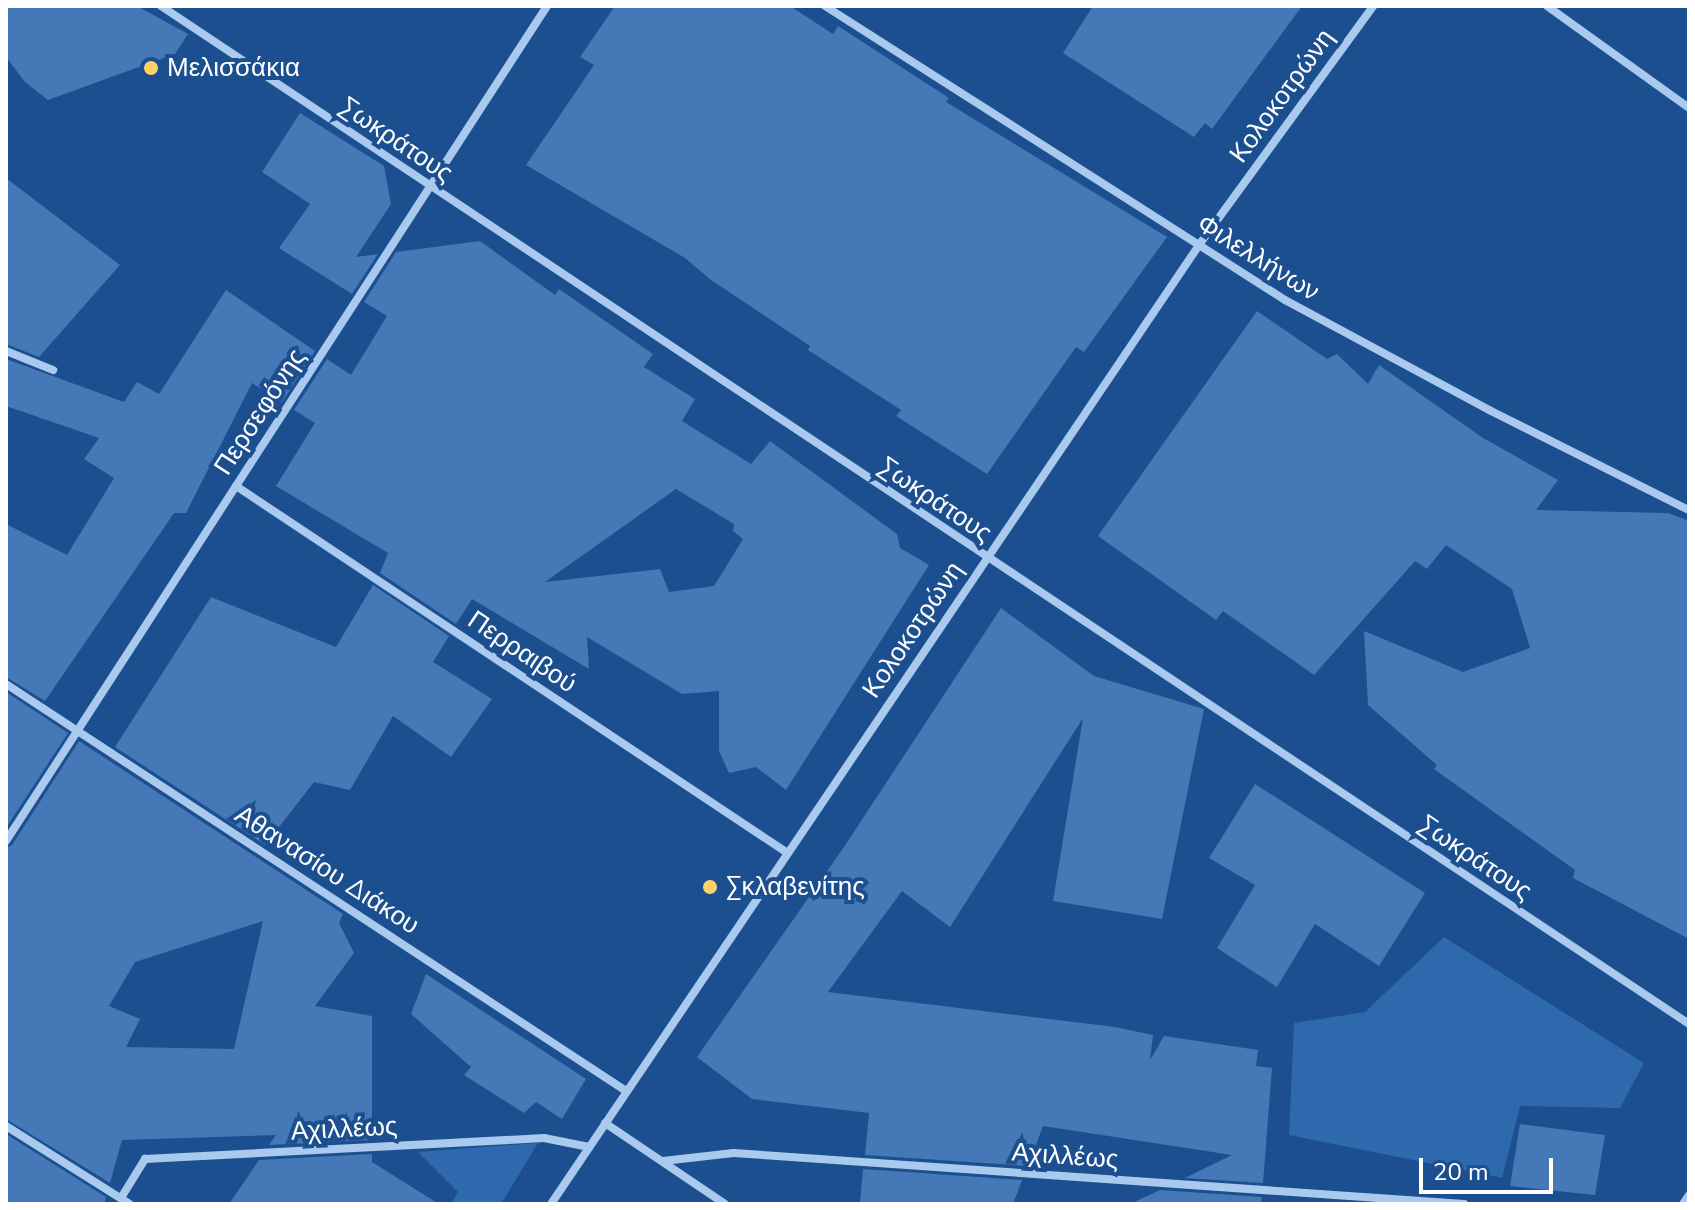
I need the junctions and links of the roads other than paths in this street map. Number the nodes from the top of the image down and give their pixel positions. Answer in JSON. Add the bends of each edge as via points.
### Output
{"nodes":[{"id":1,"x":161,"y":6,"type":"edge"},
{"id":2,"x":547,"y":6,"type":"edge"},
{"id":3,"x":825,"y":6,"type":"edge"},
{"id":4,"x":1373,"y":6,"type":"edge"},
{"id":5,"x":1547,"y":6,"type":"edge"},
{"id":6,"x":1689,"y":108,"type":"edge"},
{"id":7,"x":430,"y":186,"type":"junction"},
{"id":8,"x":1199,"y":245,"type":"junction"},
{"id":9,"x":6,"y":351,"type":"edge"},
{"id":10,"x":53,"y":370,"type":"dead end"},
{"id":11,"x":236,"y":486,"type":"junction"},
{"id":12,"x":1689,"y":510,"type":"edge"},
{"id":13,"x":986,"y":558,"type":"junction"},
{"id":14,"x":6,"y":684,"type":"edge"},
{"id":15,"x":78,"y":730,"type":"junction"},
{"id":16,"x":6,"y":841,"type":"edge"},
{"id":17,"x":786,"y":852,"type":"junction"},
{"id":18,"x":1689,"y":1024,"type":"edge"},
{"id":19,"x":626,"y":1091,"type":"junction"},
{"id":20,"x":605,"y":1123,"type":"junction"},
{"id":21,"x":6,"y":1126,"type":"edge"},
{"id":22,"x":589,"y":1147,"type":"junction"},
{"id":23,"x":663,"y":1161,"type":"junction"},
{"id":24,"x":1689,"y":1195,"type":"edge"},
{"id":25,"x":121,"y":1198,"type":"junction"},
{"id":26,"x":130,"y":1204,"type":"edge"},
{"id":27,"x":551,"y":1204,"type":"edge"},
{"id":28,"x":725,"y":1204,"type":"edge"},
{"id":29,"x":1464,"y":1204,"type":"edge"},
{"id":30,"x":1683,"y":1204,"type":"edge"}],
"edges":[{"from":1,"to":7,"type":"street","name":"Σωκράτους"},
{"from":2,"to":7,"type":"street","name":"Περσεφόνης"},
{"from":3,"to":8,"type":"street","name":"Φιλελλήνων"},
{"from":4,"to":8,"type":"street","name":"Κολοκοτρώνη"},
{"from":5,"to":6,"type":"street"},
{"from":7,"to":11,"type":"street","name":"Περσεφόνης"},
{"from":7,"to":13,"type":"street","name":"Σωκράτους"},
{"from":8,"to":12,"type":"street","name":"Φιλελλήνων","via":[[1347,335]]},
{"from":8,"to":13,"type":"street","name":"Κολοκοτρώνη"},
{"from":9,"to":10,"type":"street"},
{"from":11,"to":15,"type":"street","name":"Περσεφόνης"},
{"from":11,"to":17,"type":"street","name":"Περραιβού"},
{"from":13,"to":17,"type":"street","name":"Κολοκοτρώνη"},
{"from":13,"to":18,"type":"street","name":"Σωκράτους"},
{"from":14,"to":15,"type":"street","name":"Αθανασίου Διάκου"},
{"from":15,"to":16,"type":"street","name":"Περσεφόνης"},
{"from":15,"to":19,"type":"street","name":"Αθανασίου Διάκου"},
{"from":17,"to":19,"type":"street","name":"Κολοκοτρώνη"},
{"from":19,"to":20,"type":"street","name":"Κολοκοτρώνη"},
{"from":20,"to":22,"type":"street","name":"Κολοκοτρώνη"},
{"from":20,"to":23,"type":"street"},
{"from":21,"to":25,"type":"street"},
{"from":22,"to":25,"type":"street","name":"Αχιλλέως","via":[[544,1138],[145,1159]]},
{"from":22,"to":27,"type":"street","name":"Κολοκοτρώνη"},
{"from":23,"to":28,"type":"street"},
{"from":23,"to":29,"type":"street","name":"Αχιλλέως","via":[[734,1153]]},
{"from":24,"to":30,"type":"street"},
{"from":25,"to":26,"type":"street"}]}
